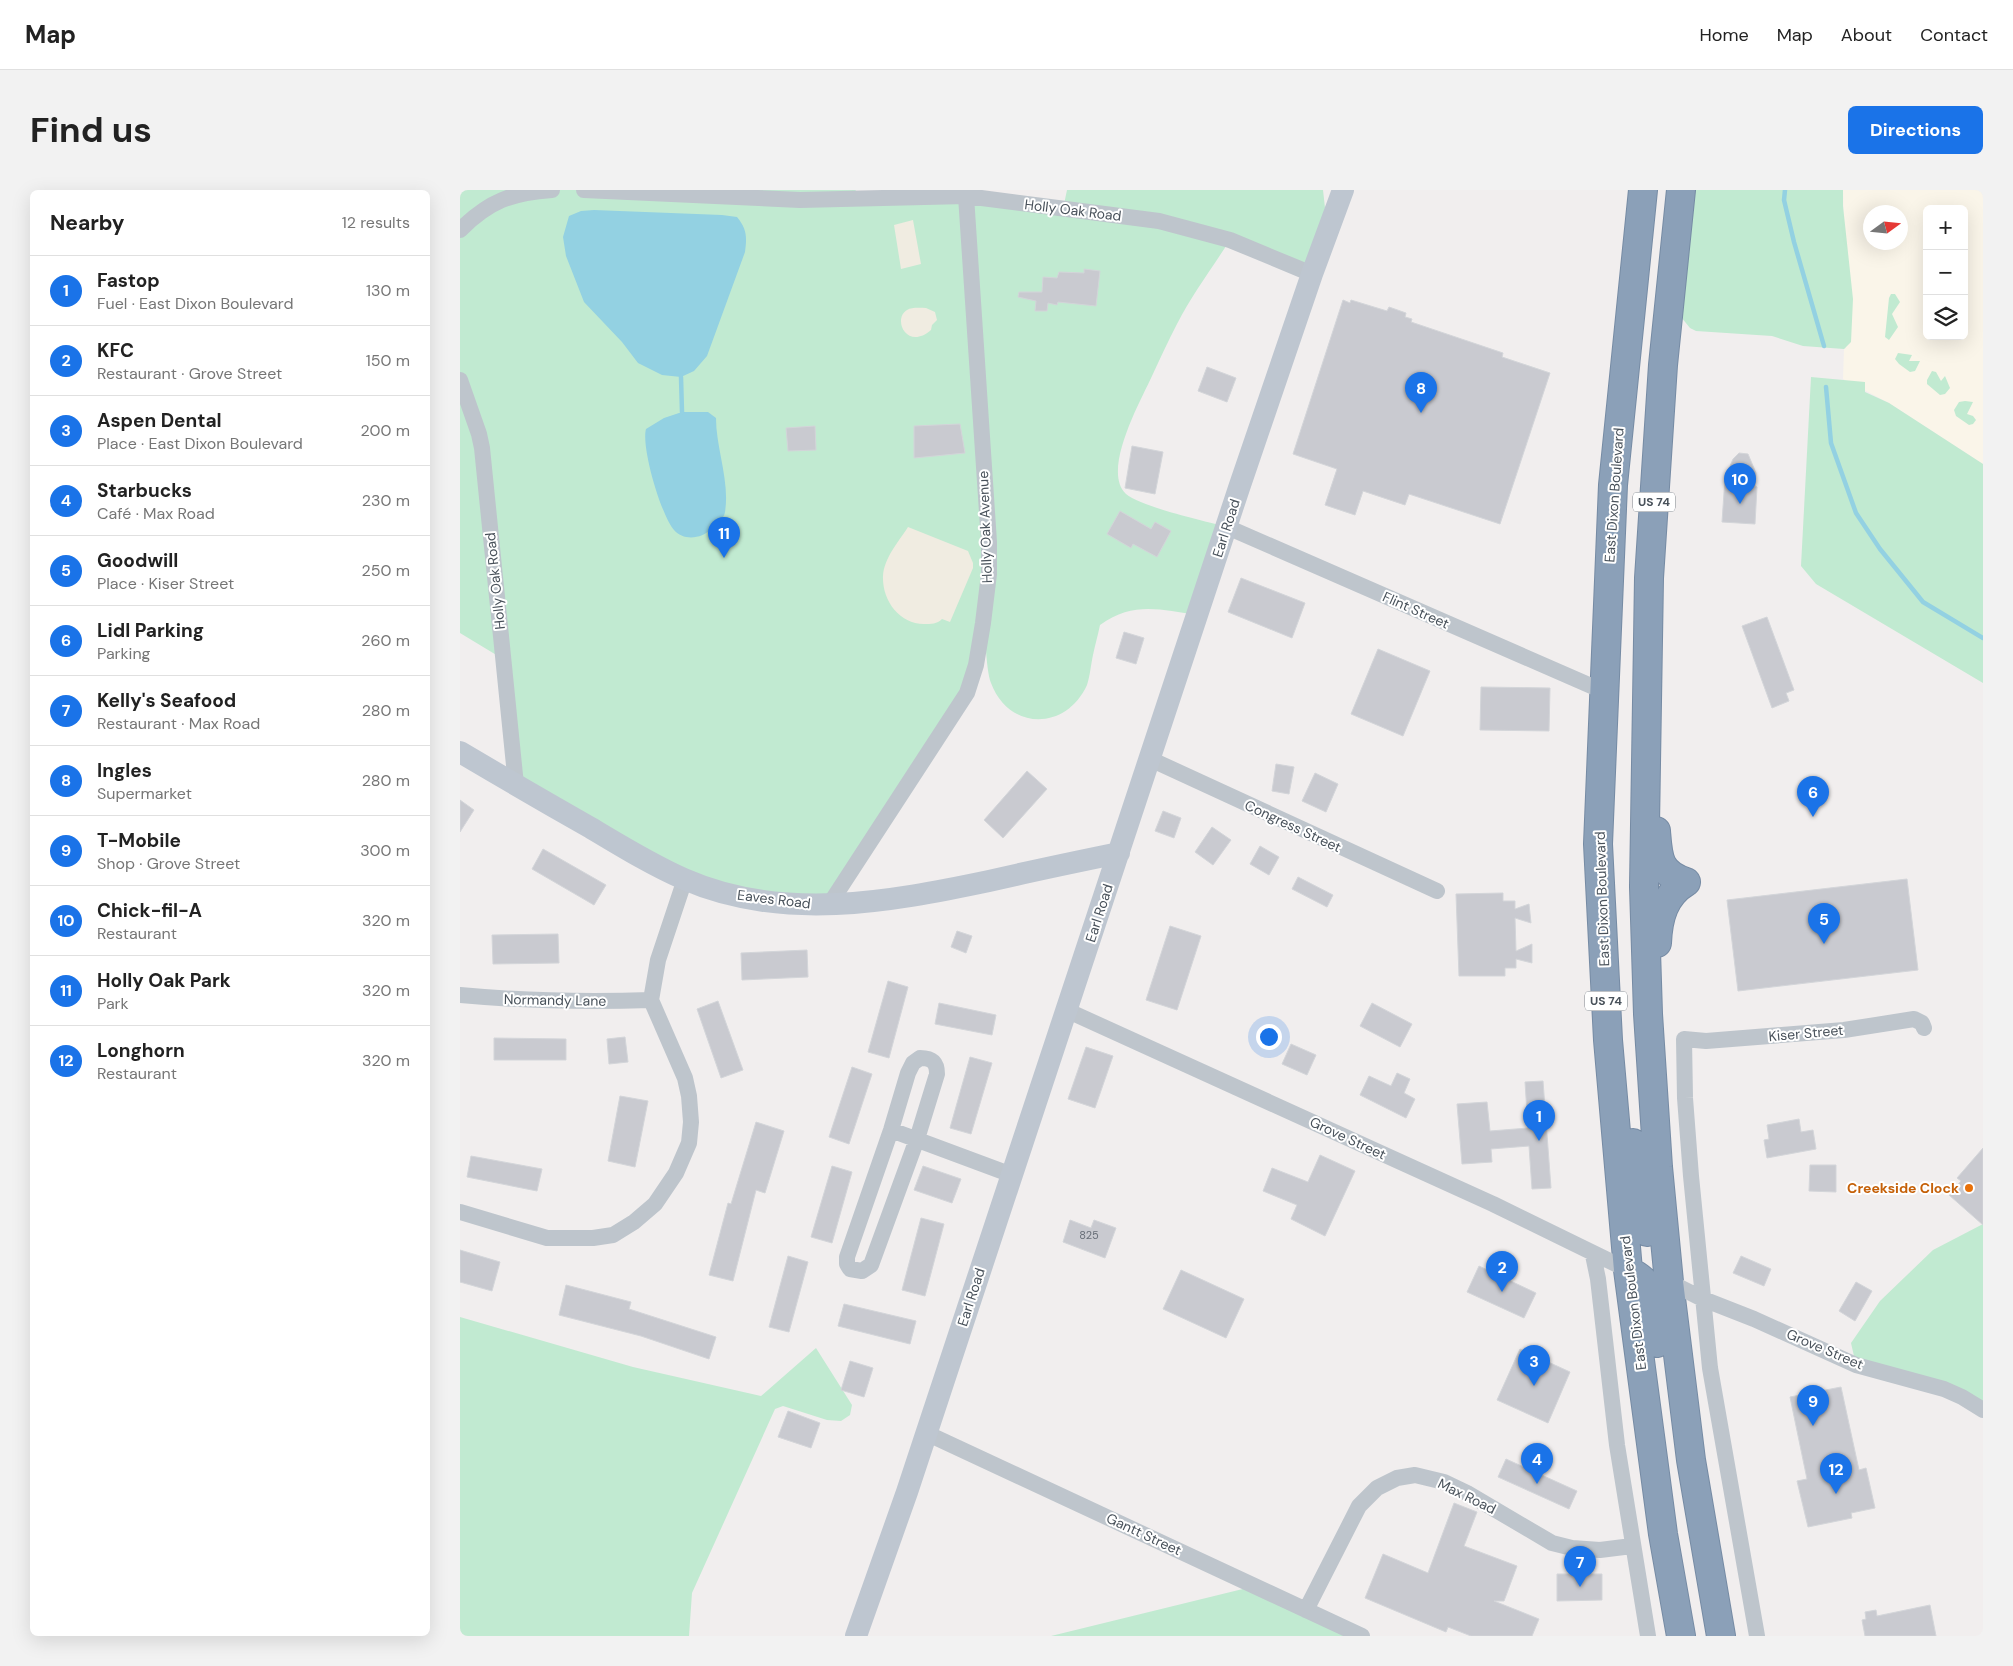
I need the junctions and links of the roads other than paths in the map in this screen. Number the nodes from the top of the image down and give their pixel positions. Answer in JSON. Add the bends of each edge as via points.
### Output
{"nodes":[{"id":1,"x":552,"y":190,"type":"edge"},
{"id":2,"x":584,"y":190,"type":"edge"},
{"id":3,"x":1343,"y":190,"type":"edge"},
{"id":4,"x":1643,"y":190,"type":"edge"},
{"id":5,"x":1681,"y":190,"type":"edge"},
{"id":6,"x":966,"y":196,"type":"junction"},
{"id":7,"x":460,"y":230,"type":"edge"},
{"id":8,"x":1312,"y":274,"type":"junction"},
{"id":9,"x":460,"y":380,"type":"edge"},
{"id":10,"x":1227,"y":527,"type":"junction"},
{"id":11,"x":1606,"y":692,"type":"junction"},
{"id":12,"x":1647,"y":725,"type":"junction"},
{"id":13,"x":460,"y":752,"type":"edge"},
{"id":14,"x":1150,"y":759,"type":"junction"},
{"id":15,"x":516,"y":785,"type":"junction"},
{"id":16,"x":1118,"y":853,"type":"junction"},
{"id":17,"x":685,"y":879,"type":"junction"},
{"id":18,"x":1437,"y":891,"type":"dead end"},
{"id":19,"x":829,"y":905,"type":"junction"},
{"id":20,"x":460,"y":995,"type":"edge"},
{"id":21,"x":651,"y":1000,"type":"junction"},
{"id":22,"x":1066,"y":1010,"type":"junction"},
{"id":23,"x":1648,"y":1014,"type":"junction"},
{"id":24,"x":1924,"y":1028,"type":"dead end"},
{"id":25,"x":1608,"y":1040,"type":"junction"},
{"id":26,"x":891,"y":1130,"type":"junction"},
{"id":27,"x":917,"y":1139,"type":"junction"},
{"id":28,"x":1012,"y":1175,"type":"junction"},
{"id":29,"x":460,"y":1212,"type":"edge"},
{"id":30,"x":1593,"y":1254,"type":"junction"},
{"id":31,"x":1628,"y":1270,"type":"junction"},
{"id":32,"x":1669,"y":1282,"type":"junction"},
{"id":33,"x":1703,"y":1299,"type":"junction"},
{"id":34,"x":1983,"y":1410,"type":"edge"},
{"id":35,"x":926,"y":1432,"type":"junction"},
{"id":36,"x":1691,"y":1460,"type":"junction"},
{"id":37,"x":1632,"y":1546,"type":"junction"},
{"id":38,"x":1306,"y":1610,"type":"junction"},
{"id":39,"x":856,"y":1636,"type":"edge"},
{"id":40,"x":1362,"y":1636,"type":"edge"},
{"id":41,"x":1648,"y":1636,"type":"edge"},
{"id":42,"x":1681,"y":1636,"type":"edge"},
{"id":43,"x":1721,"y":1636,"type":"edge"},
{"id":44,"x":1757,"y":1636,"type":"edge"}],
"edges":[{"from":1,"to":7,"type":"street","via":[[532,191],[499,200],[477,213]]},
{"from":2,"to":6,"type":"street","name":"Holly Oak Road","via":[[800,200]]},
{"from":3,"to":8,"type":"main road","name":"Earl Road"},
{"from":4,"to":11,"type":"highway","name":"East Dixon Boulevard","number":"US 74","via":[[1613,485]]},
{"from":5,"to":12,"type":"highway","number":"US 74","via":[[1663,365],[1651,540]]},
{"from":6,"to":8,"type":"street","name":"Holly Oak Road","via":[[1159,221],[1230,240]]},
{"from":6,"to":19,"type":"street","name":"Holly Oak Avenue","via":[[989,542],[989,574],[976,666],[967,693]]},
{"from":8,"to":10,"type":"main road","name":"Earl Road"},
{"from":9,"to":15,"type":"street","name":"Holly Oak Road","via":[[482,448]]},
{"from":10,"to":11,"type":"street","name":"Flint Street"},
{"from":10,"to":14,"type":"main road","name":"Earl Road"},
{"from":11,"to":25,"type":"highway","name":"East Dixon Boulevard","number":"US 74","via":[[1598,844]]},
{"from":12,"to":23,"type":"highway","number":"US 74","via":[[1644,888]]},
{"from":12,"to":23,"type":"highway","via":[[1658,854],[1669,875],[1686,882],[1672,892],[1660,917],[1655,1006]]},
{"from":13,"to":15,"type":"main road","name":"Eaves Road"},
{"from":14,"to":16,"type":"main road","name":"Earl Road"},
{"from":14,"to":18,"type":"street","name":"Congress Street"},
{"from":15,"to":17,"type":"main road","name":"Eaves Road"},
{"from":16,"to":19,"type":"main road","name":"Eaves Road","via":[[933,893]]},
{"from":16,"to":22,"type":"main road","name":"Earl Road"},
{"from":17,"to":19,"type":"main road","name":"Eaves Road","via":[[727,893],[767,901]]},
{"from":17,"to":21,"type":"street","via":[[658,960]]},
{"from":20,"to":21,"type":"street","name":"Normandy Lane","via":[[583,1002]]},
{"from":21,"to":29,"type":"street","via":[[685,1078],[691,1122],[689,1143],[676,1173],[655,1204],[613,1235],[594,1238],[546,1238]]},
{"from":22,"to":28,"type":"main road","name":"Earl Road"},
{"from":22,"to":30,"type":"street","name":"Grove Street","via":[[1493,1204]]},
{"from":23,"to":32,"type":"highway","number":"US 74"},
{"from":24,"to":33,"type":"street","name":"Kiser Street","via":[[1914,1019],[1844,1030],[1706,1041],[1684,1039],[1688,1147]]},
{"from":25,"to":31,"type":"highway","name":"East Dixon Boulevard","number":"US 74"},
{"from":25,"to":32,"type":"highway","via":[[1625,1088],[1652,1260]]},
{"from":26,"to":27,"type":"street"},
{"from":26,"to":27,"type":"street","via":[[913,1063],[920,1058],[930,1058],[936,1064],[937,1074]]},
{"from":26,"to":27,"type":"street","via":[[847,1257],[850,1269],[862,1271],[872,1265]]},
{"from":27,"to":28,"type":"street"},
{"from":28,"to":35,"type":"main road","name":"Earl Road"},
{"from":30,"to":31,"type":"street","name":"Grove Street"},
{"from":30,"to":37,"type":"street"},
{"from":31,"to":36,"type":"highway","via":[[1640,1277],[1649,1292],[1676,1440]]},
{"from":31,"to":42,"type":"highway","name":"East Dixon Boulevard","number":"US 74","via":[[1663,1534]]},
{"from":32,"to":33,"type":"street","name":"Grove Street"},
{"from":32,"to":36,"type":"highway","number":"US 74"},
{"from":33,"to":34,"type":"street","name":"Grove Street","via":[[1856,1364],[1962,1396]]},
{"from":33,"to":44,"type":"street","via":[[1710,1368]]},
{"from":35,"to":38,"type":"street","name":"Gantt Street"},
{"from":35,"to":39,"type":"main road","name":"Earl Road"},
{"from":36,"to":43,"type":"highway","number":"US 74"},
{"from":37,"to":38,"type":"street","name":"Max Road","via":[[1600,1550],[1552,1543],[1444,1482],[1415,1475],[1397,1478],[1377,1488],[1359,1506]]},
{"from":37,"to":41,"type":"street"},
{"from":38,"to":40,"type":"street","name":"Gantt Street"}]}
